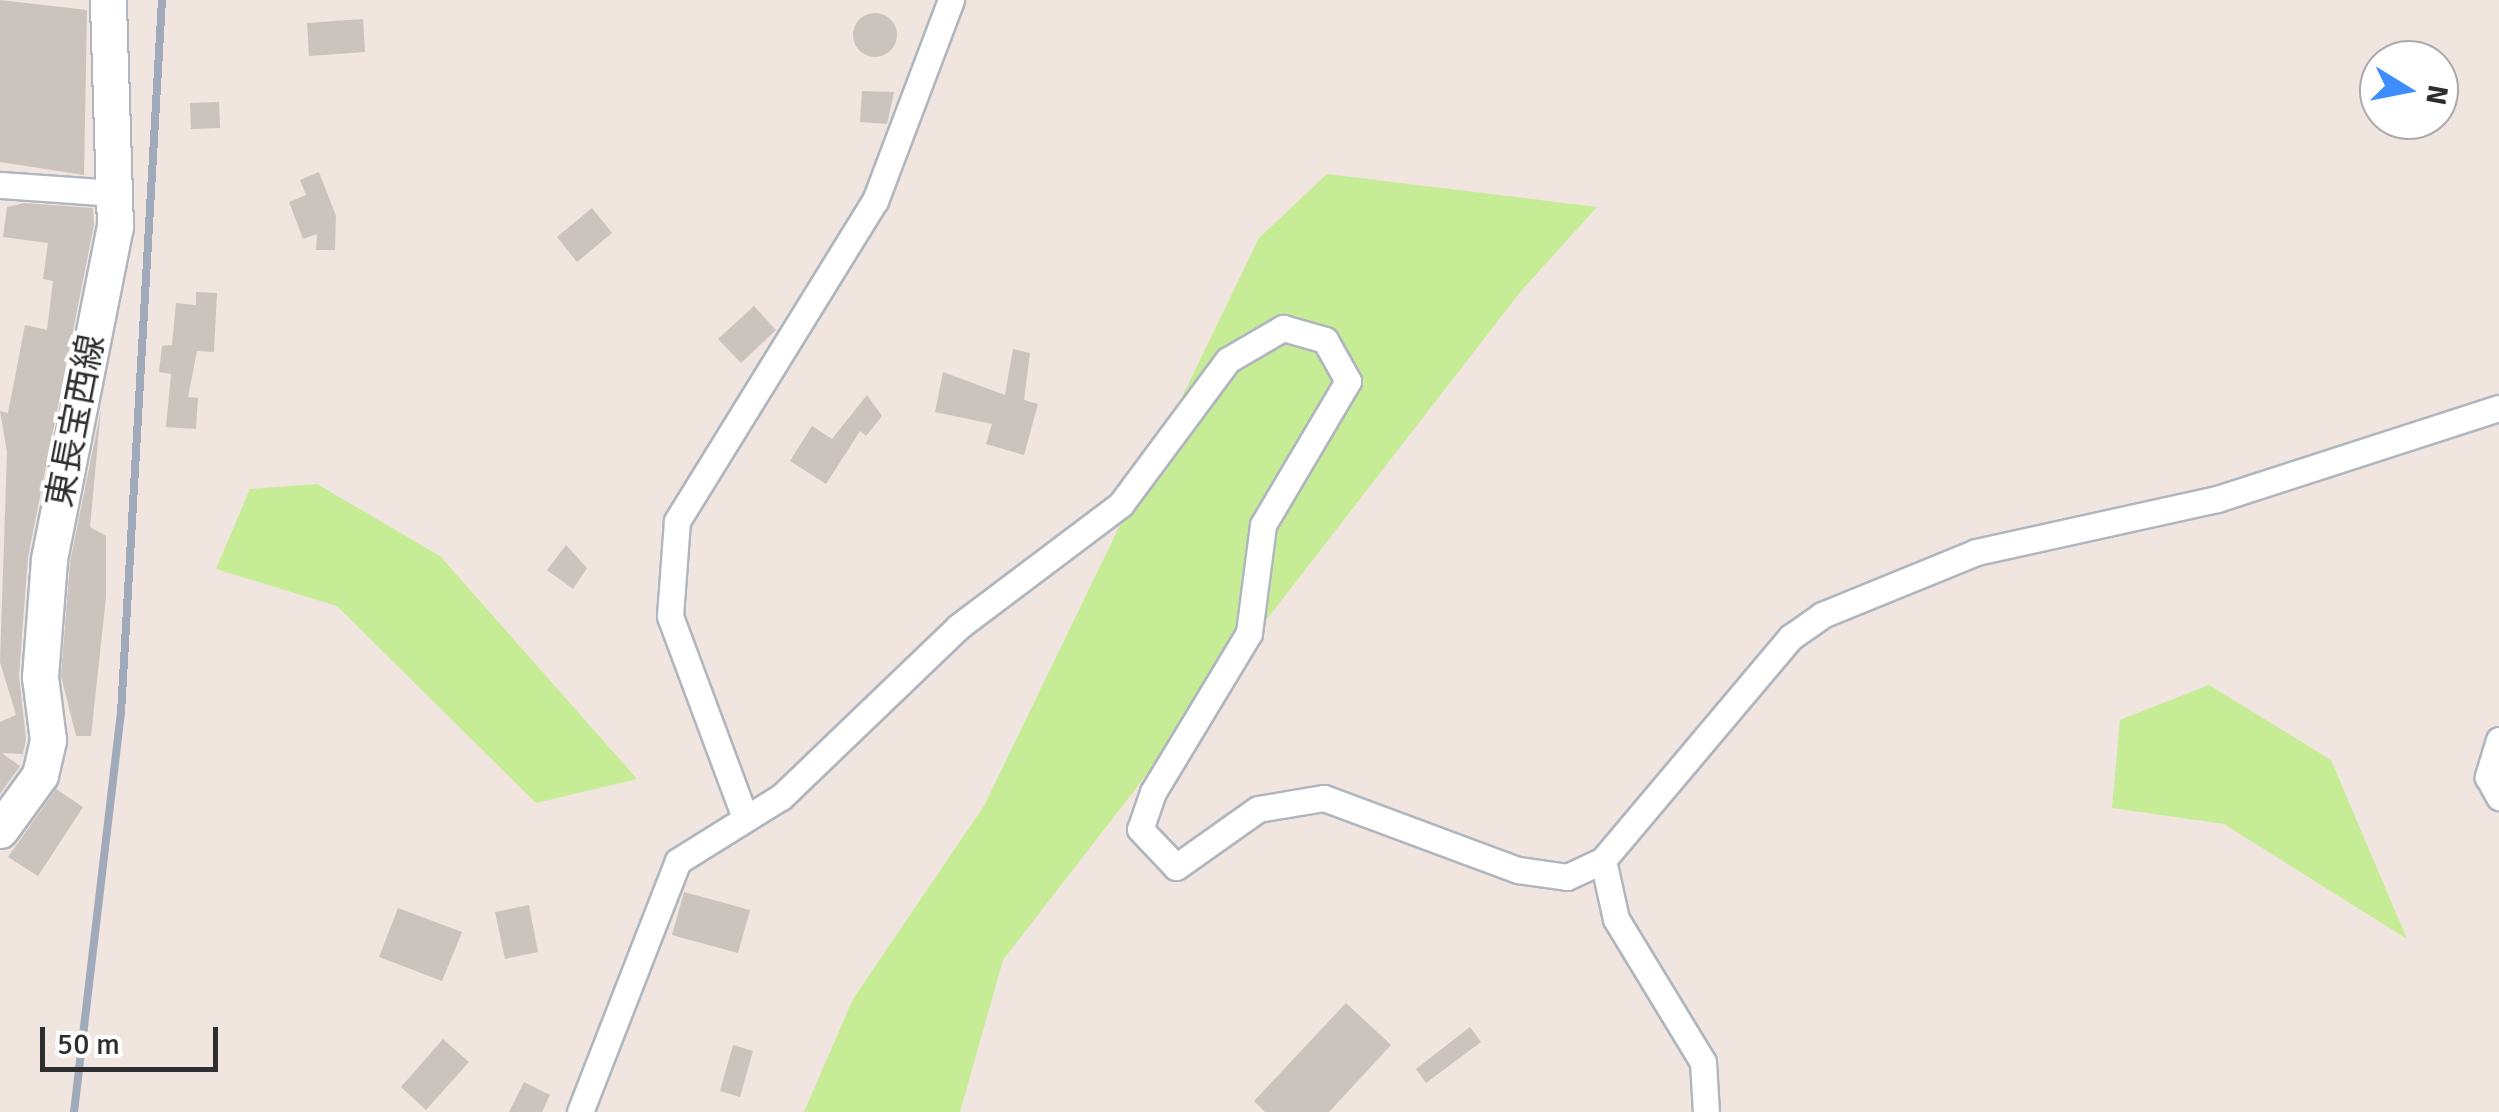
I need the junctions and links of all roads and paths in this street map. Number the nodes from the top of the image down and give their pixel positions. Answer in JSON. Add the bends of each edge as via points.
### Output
{"nodes":[{"id":1,"x":108,"y":0,"type":"edge"},
{"id":2,"x":952,"y":0,"type":"edge"},
{"id":3,"x":0,"y":185,"type":"edge"},
{"id":4,"x":113,"y":193,"type":"junction"},
{"id":5,"x":2499,"y":408,"type":"edge"},
{"id":6,"x":2499,"y":740,"type":"edge"},
{"id":7,"x":2499,"y":797,"type":"edge"},
{"id":8,"x":744,"y":815,"type":"junction"},
{"id":9,"x":0,"y":830,"type":"edge"},
{"id":10,"x":1604,"y":860,"type":"junction"},
{"id":11,"x":580,"y":1112,"type":"edge"},
{"id":12,"x":1706,"y":1112,"type":"edge"}],
"edges":[{"from":1,"to":4,"type":"main road","name":"東長宝西線"},
{"from":2,"to":8,"type":"street","via":[[875,202],[678,521],[670,616]]},
{"from":3,"to":4,"type":"street"},
{"from":4,"to":9,"type":"main road","name":"東長宝西線","via":[[115,226],[49,559],[40,677],[48,740],[40,775]]},
{"from":5,"to":10,"type":"street","via":[[2217,499],[1976,552],[1822,615],[1791,637]]},
{"from":6,"to":7,"type":"street","via":[[2488,777]]},
{"from":8,"to":10,"type":"street","via":[[781,797],[958,627],[1121,504],[1228,360],[1259,337],[1303,326],[1337,352],[1348,381],[1341,405],[1276,498],[1249,633],[1140,829],[1176,867],[1258,809],[1324,798],[1518,870],[1567,877]]},
{"from":8,"to":11,"type":"street","via":[[678,862]]},
{"from":10,"to":12,"type":"street","via":[[1616,919],[1703,1062]]}]}
